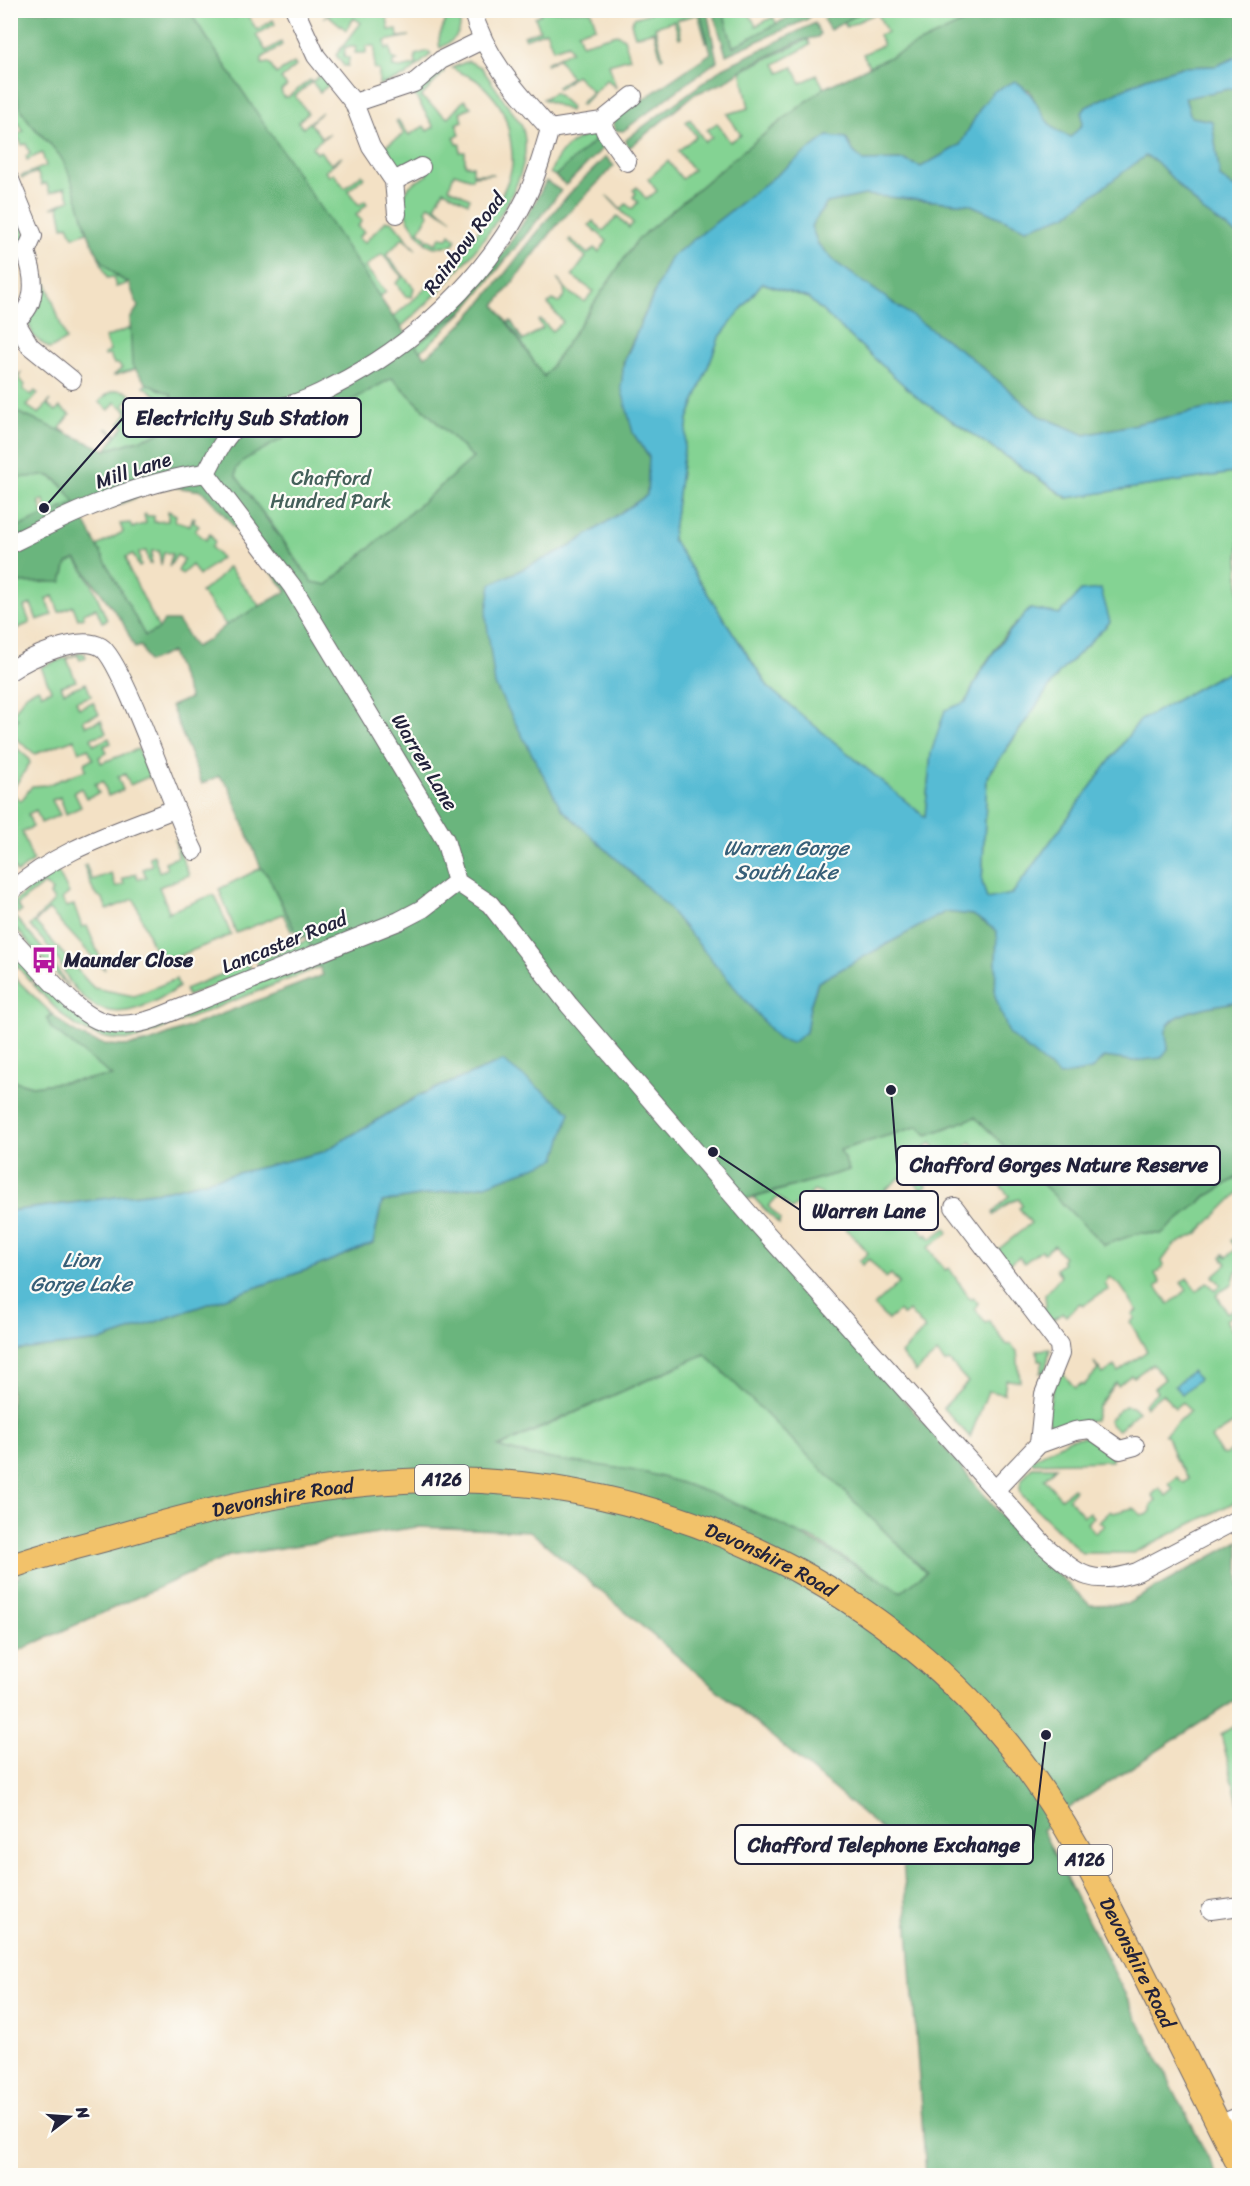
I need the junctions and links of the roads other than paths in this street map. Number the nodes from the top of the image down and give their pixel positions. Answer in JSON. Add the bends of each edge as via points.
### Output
{"nodes":[{"id":1,"x":296,"y":10,"type":"edge"},
{"id":2,"x":472,"y":10,"type":"edge"},
{"id":3,"x":482,"y":40,"type":"junction"},
{"id":4,"x":633,"y":96,"type":"dead end"},
{"id":5,"x":354,"y":103,"type":"junction"},
{"id":6,"x":602,"y":121,"type":"junction"},
{"id":7,"x":550,"y":129,"type":"junction"},
{"id":8,"x":627,"y":162,"type":"dead end"},
{"id":9,"x":421,"y":167,"type":"dead end"},
{"id":10,"x":10,"y":180,"type":"edge"},
{"id":11,"x":394,"y":181,"type":"junction"},
{"id":12,"x":397,"y":214,"type":"dead end"},
{"id":13,"x":18,"y":249,"type":"edge"},
{"id":14,"x":13,"y":322,"type":"edge"},
{"id":15,"x":72,"y":380,"type":"dead end"},
{"id":16,"x":206,"y":473,"type":"junction"},
{"id":17,"x":10,"y":544,"type":"edge"},
{"id":18,"x":10,"y":671,"type":"edge"},
{"id":19,"x":174,"y":809,"type":"junction"},
{"id":20,"x":194,"y":851,"type":"dead end"},
{"id":21,"x":457,"y":882,"type":"junction"},
{"id":22,"x":10,"y":892,"type":"edge"},
{"id":23,"x":10,"y":937,"type":"edge"},
{"id":24,"x":954,"y":1207,"type":"dead end"},
{"id":25,"x":1039,"y":1444,"type":"junction"},
{"id":26,"x":1124,"y":1452,"type":"dead end"},
{"id":27,"x":996,"y":1489,"type":"junction"},
{"id":28,"x":1239,"y":1518,"type":"edge"},
{"id":29,"x":10,"y":1567,"type":"edge"},
{"id":30,"x":1239,"y":1906,"type":"edge"},
{"id":31,"x":1211,"y":1910,"type":"dead end"},
{"id":32,"x":1229,"y":2120,"type":"edge"},
{"id":33,"x":1239,"y":2167,"type":"edge"}],
"edges":[{"from":1,"to":5,"type":"street","via":[[316,56]]},
{"from":2,"to":3,"type":"street"},
{"from":3,"to":5,"type":"street","via":[[441,60],[414,82]]},
{"from":3,"to":7,"type":"street","via":[[509,83]]},
{"from":4,"to":6,"type":"street"},
{"from":5,"to":11,"type":"street","via":[[371,147]]},
{"from":6,"to":7,"type":"street"},
{"from":6,"to":8,"type":"street"},
{"from":7,"to":16,"type":"street","name":"Rainbow Road","via":[[518,212],[447,306],[395,350],[335,386],[240,424]]},
{"from":9,"to":11,"type":"street"},
{"from":10,"to":13,"type":"street","via":[[33,236]]},
{"from":11,"to":12,"type":"street"},
{"from":13,"to":14,"type":"street","via":[[34,277],[33,294],[31,303]]},
{"from":14,"to":15,"type":"street","via":[[30,346],[58,356]]},
{"from":16,"to":17,"type":"street","name":"Mill Lane","via":[[138,489]]},
{"from":16,"to":21,"type":"street","name":"Warren Lane","via":[[292,586],[445,840]]},
{"from":18,"to":19,"type":"street","via":[[34,657],[64,647],[101,647],[126,688]]},
{"from":19,"to":20,"type":"street"},
{"from":19,"to":22,"type":"street","via":[[71,850]]},
{"from":21,"to":23,"type":"street","name":"Lancaster Road","via":[[399,921],[128,1026],[99,1022],[85,1015]]},
{"from":21,"to":27,"type":"street","via":[[490,904],[569,1005],[742,1207]]},
{"from":24,"to":25,"type":"street","via":[[983,1232],[1059,1345],[1060,1354],[1041,1409]]},
{"from":25,"to":26,"type":"street","via":[[1090,1429]]},
{"from":25,"to":27,"type":"street"},
{"from":27,"to":28,"type":"street","via":[[1045,1546],[1081,1576],[1102,1579],[1137,1572]]},
{"from":29,"to":32,"type":"main road","name":"Devonshire Road","number":"A126","via":[[255,1500],[346,1486],[439,1480],[529,1485],[609,1498],[670,1515],[775,1558],[859,1606],[957,1687],[1010,1746],[1050,1800],[1087,1863]]},
{"from":30,"to":31,"type":"street"},
{"from":32,"to":33,"type":"main road","name":"Devonshire Road","number":"A126"}]}
